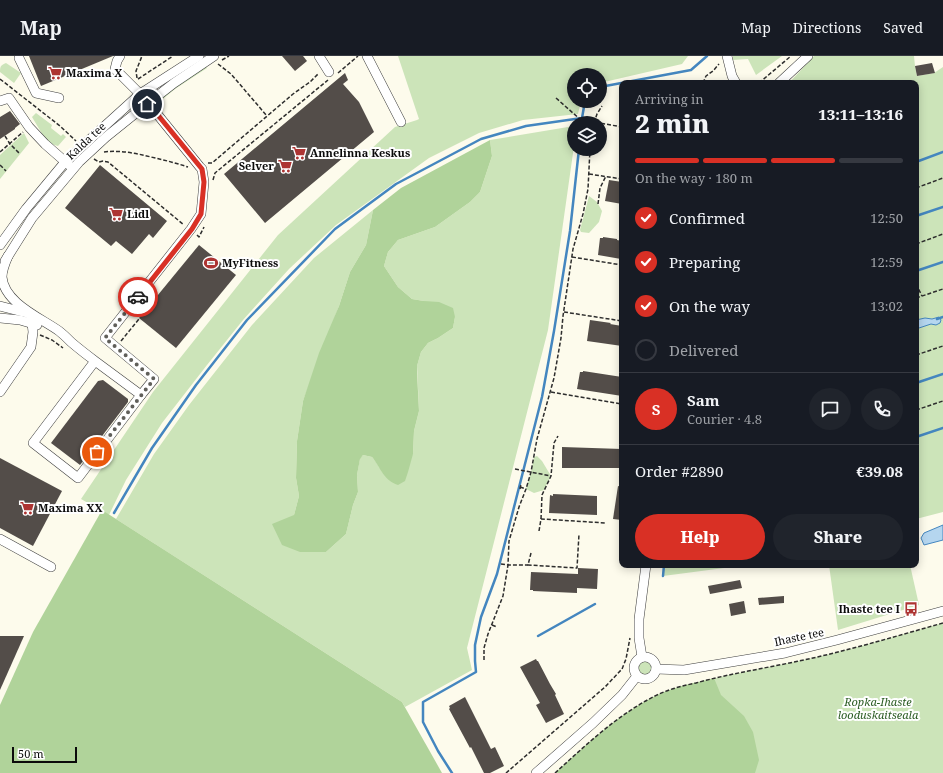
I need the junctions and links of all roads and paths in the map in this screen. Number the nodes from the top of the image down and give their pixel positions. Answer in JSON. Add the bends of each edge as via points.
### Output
{"nodes":[{"id":1,"x":120,"y":56,"type":"edge"},
{"id":2,"x":142,"y":56,"type":"edge"},
{"id":3,"x":173,"y":56,"type":"edge"},
{"id":4,"x":199,"y":56,"type":"edge"},
{"id":5,"x":319,"y":56,"type":"edge"},
{"id":6,"x":358,"y":56,"type":"edge"},
{"id":7,"x":367,"y":56,"type":"edge"},
{"id":8,"x":791,"y":56,"type":"edge"},
{"id":9,"x":808,"y":56,"type":"edge"},
{"id":10,"x":19,"y":58,"type":"dead end"},
{"id":11,"x":724,"y":59,"type":"edge"},
{"id":12,"x":215,"y":60,"type":"edge"},
{"id":13,"x":329,"y":74,"type":"junction"},
{"id":14,"x":0,"y":79,"type":"edge"},
{"id":15,"x":704,"y":80,"type":"edge"},
{"id":16,"x":734,"y":80,"type":"edge"},
{"id":17,"x":762,"y":80,"type":"edge"},
{"id":18,"x":782,"y":80,"type":"edge"},
{"id":19,"x":140,"y":94,"type":"junction"},
{"id":20,"x":59,"y":98,"type":"dead end"},
{"id":21,"x":556,"y":98,"type":"dead end"},
{"id":22,"x":0,"y":101,"type":"edge"},
{"id":23,"x":147,"y":104,"type":"junction"},
{"id":24,"x":576,"y":116,"type":"edge"},
{"id":25,"x":267,"y":117,"type":"junction"},
{"id":26,"x":401,"y":122,"type":"dead end"},
{"id":27,"x":607,"y":124,"type":"edge"},
{"id":28,"x":619,"y":126,"type":"edge"},
{"id":29,"x":29,"y":127,"type":"junction"},
{"id":30,"x":5,"y":136,"type":"dead end"},
{"id":31,"x":10,"y":144,"type":"junction"},
{"id":32,"x":0,"y":152,"type":"edge"},
{"id":33,"x":102,"y":152,"type":"dead end"},
{"id":34,"x":20,"y":154,"type":"dead end"},
{"id":35,"x":89,"y":156,"type":"junction"},
{"id":36,"x":590,"y":156,"type":"edge"},
{"id":37,"x":65,"y":162,"type":"junction"},
{"id":38,"x":0,"y":165,"type":"edge"},
{"id":39,"x":200,"y":167,"type":"junction"},
{"id":40,"x":72,"y":169,"type":"junction"},
{"id":41,"x":6,"y":171,"type":"dead end"},
{"id":42,"x":589,"y":174,"type":"junction"},
{"id":43,"x":606,"y":176,"type":"junction"},
{"id":44,"x":619,"y":178,"type":"edge"},
{"id":45,"x":943,"y":178,"type":"edge"},
{"id":46,"x":212,"y":184,"type":"dead end"},
{"id":47,"x":919,"y":187,"type":"edge"},
{"id":48,"x":598,"y":204,"type":"dead end"},
{"id":49,"x":206,"y":224,"type":"dead end"},
{"id":50,"x":190,"y":230,"type":"junction"},
{"id":51,"x":943,"y":234,"type":"edge"},
{"id":52,"x":919,"y":243,"type":"edge"},
{"id":53,"x":0,"y":245,"type":"edge"},
{"id":54,"x":8,"y":256,"type":"junction"},
{"id":55,"x":572,"y":257,"type":"junction"},
{"id":56,"x":619,"y":265,"type":"edge"},
{"id":57,"x":0,"y":269,"type":"edge"},
{"id":58,"x":943,"y":289,"type":"edge"},
{"id":59,"x":919,"y":290,"type":"edge"},
{"id":60,"x":922,"y":296,"type":"junction"},
{"id":61,"x":919,"y":297,"type":"edge"},
{"id":62,"x":0,"y":306,"type":"edge"},
{"id":63,"x":564,"y":312,"type":"junction"},
{"id":64,"x":30,"y":314,"type":"junction"},
{"id":65,"x":0,"y":318,"type":"edge"},
{"id":66,"x":139,"y":319,"type":"dead end"},
{"id":67,"x":619,"y":321,"type":"edge"},
{"id":68,"x":33,"y":328,"type":"junction"},
{"id":69,"x":69,"y":346,"type":"junction"},
{"id":70,"x":943,"y":346,"type":"edge"},
{"id":71,"x":116,"y":347,"type":"junction"},
{"id":72,"x":919,"y":354,"type":"edge"},
{"id":73,"x":95,"y":361,"type":"junction"},
{"id":74,"x":0,"y":392,"type":"edge"},
{"id":75,"x":550,"y":392,"type":"junction"},
{"id":76,"x":141,"y":395,"type":"junction"},
{"id":77,"x":943,"y":401,"type":"edge"},
{"id":78,"x":619,"y":404,"type":"edge"},
{"id":79,"x":919,"y":409,"type":"edge"},
{"id":80,"x":558,"y":436,"type":"dead end"},
{"id":81,"x":515,"y":469,"type":"dead end"},
{"id":82,"x":531,"y":472,"type":"junction"},
{"id":83,"x":551,"y":476,"type":"junction"},
{"id":84,"x":520,"y":486,"type":"dead end"},
{"id":85,"x":526,"y":489,"type":"junction"},
{"id":86,"x":541,"y":520,"type":"junction"},
{"id":87,"x":606,"y":523,"type":"dead end"},
{"id":88,"x":540,"y":531,"type":"dead end"},
{"id":89,"x":579,"y":534,"type":"dead end"},
{"id":90,"x":0,"y":539,"type":"edge"},
{"id":91,"x":531,"y":553,"type":"dead end"},
{"id":92,"x":501,"y":564,"type":"dead end"},
{"id":93,"x":508,"y":565,"type":"junction"},
{"id":94,"x":528,"y":565,"type":"junction"},
{"id":95,"x":51,"y":567,"type":"dead end"},
{"id":96,"x":646,"y":568,"type":"edge"},
{"id":97,"x":943,"y":611,"type":"edge"},
{"id":98,"x":943,"y":623,"type":"edge"},
{"id":99,"x":492,"y":625,"type":"junction"},
{"id":100,"x":497,"y":627,"type":"dead end"},
{"id":101,"x":630,"y":637,"type":"dead end"},
{"id":102,"x":642,"y":657,"type":"junction"},
{"id":103,"x":484,"y":660,"type":"dead end"},
{"id":104,"x":656,"y":669,"type":"junction"},
{"id":105,"x":637,"y":676,"type":"junction"},
{"id":106,"x":506,"y":773,"type":"edge"},
{"id":107,"x":536,"y":773,"type":"edge"},
{"id":108,"x":555,"y":773,"type":"edge"}],
"edges":[{"from":1,"to":19,"type":"street","via":[[115,69]]},
{"from":2,"to":3,"type":"path","via":[[136,71],[137,80]]},
{"from":4,"to":19,"type":"street","name":"Kalda tee"},
{"from":5,"to":13,"type":"street"},
{"from":6,"to":13,"type":"path"},
{"from":7,"to":26,"type":"street"},
{"from":8,"to":17,"type":"path"},
{"from":9,"to":18,"type":"street"},
{"from":10,"to":20,"type":"street","via":[[36,93]]},
{"from":11,"to":15,"type":"path"},
{"from":11,"to":16,"type":"street"},
{"from":12,"to":23,"type":"street","name":"Kalda tee","via":[[174,83]]},
{"from":12,"to":25,"type":"path","via":[[231,74]]},
{"from":13,"to":25,"type":"path","via":[[310,82]]},
{"from":13,"to":46,"type":"path","via":[[215,172]]},
{"from":14,"to":35,"type":"path","via":[[60,126]]},
{"from":19,"to":23,"type":"street"},
{"from":19,"to":35,"type":"street","name":"Kalda tee"},
{"from":21,"to":24,"type":"path"},
{"from":22,"to":29,"type":"street","via":[[9,98]]},
{"from":23,"to":35,"type":"street","name":"Kalda tee","via":[[106,137]]},
{"from":23,"to":39,"type":"street"},
{"from":25,"to":39,"type":"path","via":[[212,163],[206,162]]},
{"from":27,"to":28,"type":"path"},
{"from":29,"to":31,"type":"path"},
{"from":29,"to":37,"type":"street"},
{"from":30,"to":31,"type":"path"},
{"from":31,"to":32,"type":"path"},
{"from":31,"to":34,"type":"path"},
{"from":33,"to":39,"type":"path","via":[[114,150],[192,168]]},
{"from":35,"to":37,"type":"street","name":"Kalda tee"},
{"from":35,"to":40,"type":"street","name":"Kalda tee"},
{"from":35,"to":50,"type":"path","via":[[98,162],[108,162]]},
{"from":36,"to":42,"type":"path"},
{"from":37,"to":40,"type":"street"},
{"from":37,"to":53,"type":"street","name":"Kalda tee"},
{"from":38,"to":41,"type":"path"},
{"from":39,"to":50,"type":"street","via":[[204,182],[201,214]]},
{"from":40,"to":54,"type":"street","name":"Kalda tee","via":[[32,218]]},
{"from":42,"to":43,"type":"path"},
{"from":42,"to":55,"type":"path","via":[[583,214]]},
{"from":43,"to":44,"type":"path"},
{"from":43,"to":48,"type":"path","via":[[600,188]]},
{"from":45,"to":47,"type":"path"},
{"from":49,"to":50,"type":"path","via":[[199,237]]},
{"from":50,"to":71,"type":"street","via":[[105,338]]},
{"from":51,"to":52,"type":"path"},
{"from":54,"to":57,"type":"street","name":"Kalda tee"},
{"from":54,"to":64,"type":"street","via":[[2,278],[6,289]]},
{"from":55,"to":56,"type":"path"},
{"from":55,"to":63,"type":"path"},
{"from":58,"to":60,"type":"path"},
{"from":59,"to":60,"type":"path"},
{"from":60,"to":61,"type":"path"},
{"from":62,"to":64,"type":"street"},
{"from":63,"to":67,"type":"path"},
{"from":63,"to":75,"type":"path","via":[[558,359]]},
{"from":64,"to":68,"type":"street"},
{"from":64,"to":69,"type":"street","via":[[60,332]]},
{"from":65,"to":68,"type":"street","via":[[20,320]]},
{"from":66,"to":71,"type":"path"},
{"from":68,"to":69,"type":"path","via":[[52,340]]},
{"from":68,"to":69,"type":"street","via":[[42,327]]},
{"from":68,"to":74,"type":"street","via":[[31,347]]},
{"from":69,"to":73,"type":"street"},
{"from":70,"to":72,"type":"path"},
{"from":71,"to":76,"type":"street","via":[[154,379]]},
{"from":73,"to":76,"type":"street"},
{"from":73,"to":76,"type":"street","via":[[33,443],[78,478]]},
{"from":75,"to":78,"type":"path"},
{"from":75,"to":82,"type":"path"},
{"from":77,"to":79,"type":"path"},
{"from":80,"to":83,"type":"path","via":[[554,442]]},
{"from":81,"to":82,"type":"path"},
{"from":82,"to":83,"type":"path"},
{"from":82,"to":85,"type":"path"},
{"from":83,"to":86,"type":"path","via":[[542,495]]},
{"from":84,"to":85,"type":"path"},
{"from":85,"to":93,"type":"path","via":[[509,541]]},
{"from":86,"to":87,"type":"path"},
{"from":86,"to":88,"type":"path"},
{"from":89,"to":94,"type":"path","via":[[577,568]]},
{"from":90,"to":95,"type":"street"},
{"from":91,"to":94,"type":"path"},
{"from":92,"to":93,"type":"path"},
{"from":93,"to":94,"type":"path"},
{"from":93,"to":99,"type":"path","via":[[503,596]]},
{"from":96,"to":102,"type":"street","via":[[639,619]]},
{"from":97,"to":104,"type":"street","name":"Ihaste tee","via":[[785,652],[684,670]]},
{"from":98,"to":108,"type":"path","via":[[840,652],[668,690],[626,713]]},
{"from":99,"to":100,"type":"path"},
{"from":99,"to":103,"type":"path","via":[[484,648]]},
{"from":101,"to":106,"type":"path","via":[[622,669],[605,687]]},
{"from":102,"to":104,"type":"street","via":[[652,659]]},
{"from":102,"to":105,"type":"street","via":[[634,665]]},
{"from":104,"to":105,"type":"street","via":[[654,676],[647,679]]},
{"from":105,"to":107,"type":"street","via":[[617,700]]}]}
